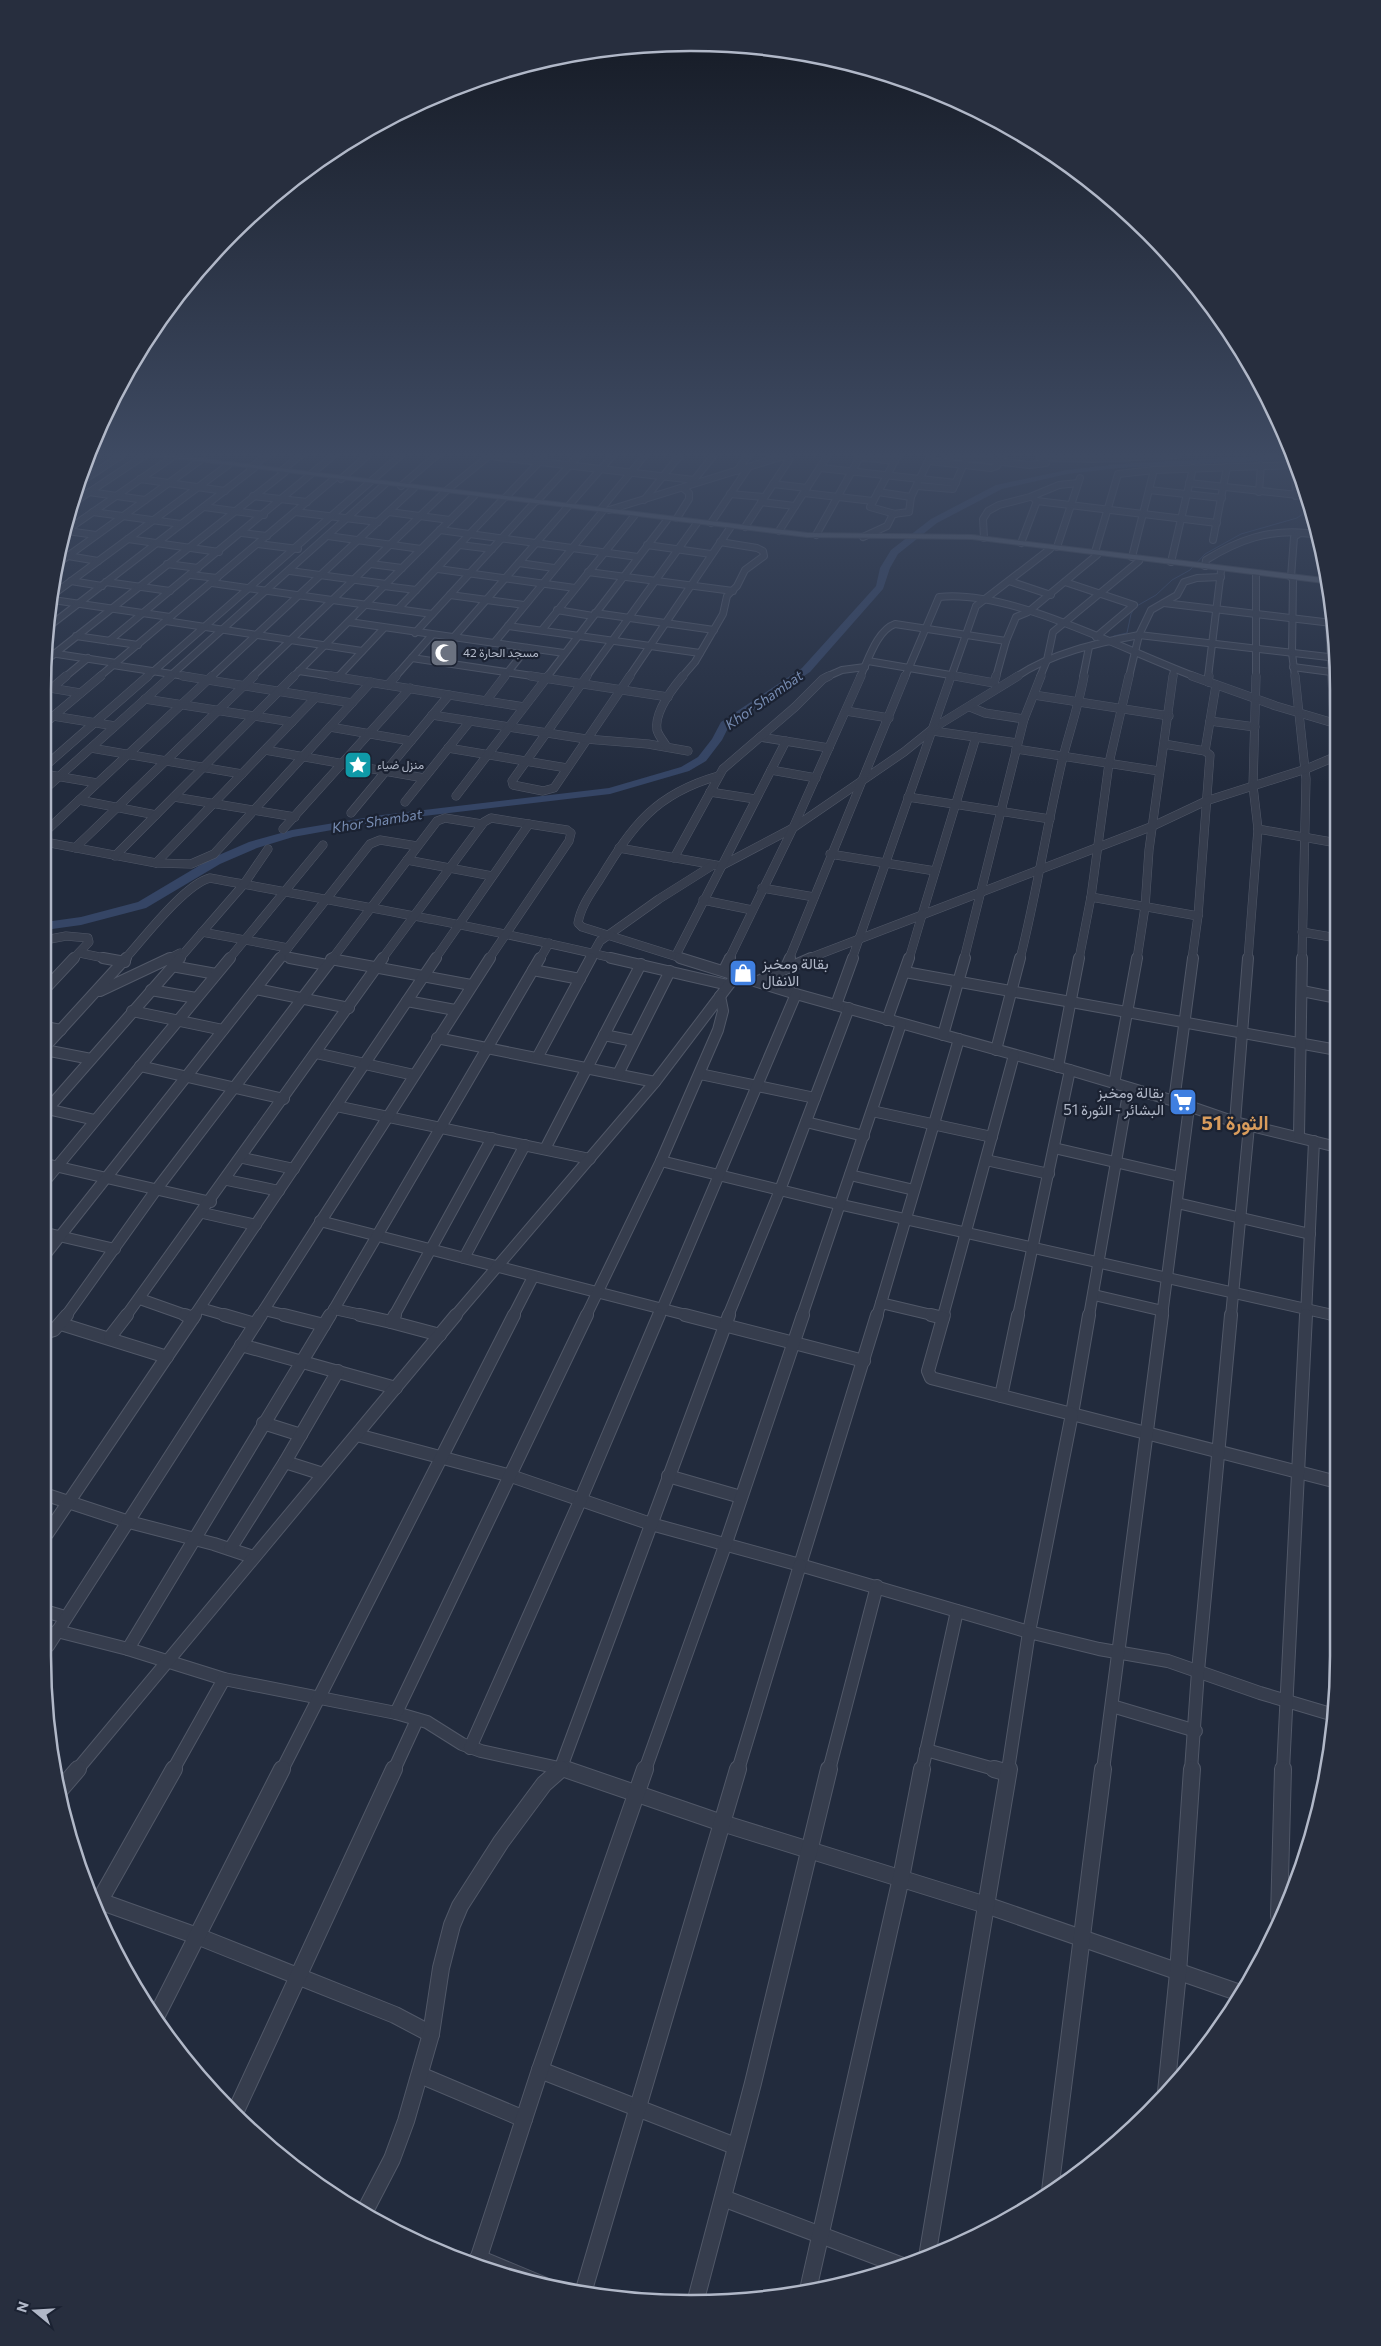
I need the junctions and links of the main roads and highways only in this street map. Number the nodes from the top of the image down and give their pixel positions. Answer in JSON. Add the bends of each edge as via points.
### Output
{"nodes":[{"id":1,"x":1181,"y":564,"type":"edge"},
{"id":2,"x":1185,"y":564,"type":"edge"},
{"id":3,"x":1194,"y":566,"type":"junction"},
{"id":4,"x":1292,"y":578,"type":"junction"},
{"id":5,"x":1320,"y":581,"type":"edge"}],
"edges":[{"from":1,"to":3,"type":"main road"},
{"from":2,"to":3,"type":"main road"},
{"from":3,"to":4,"type":"main road"},
{"from":3,"to":4,"type":"main road","via":[[1221,574]]},
{"from":4,"to":5,"type":"main road"}]}
